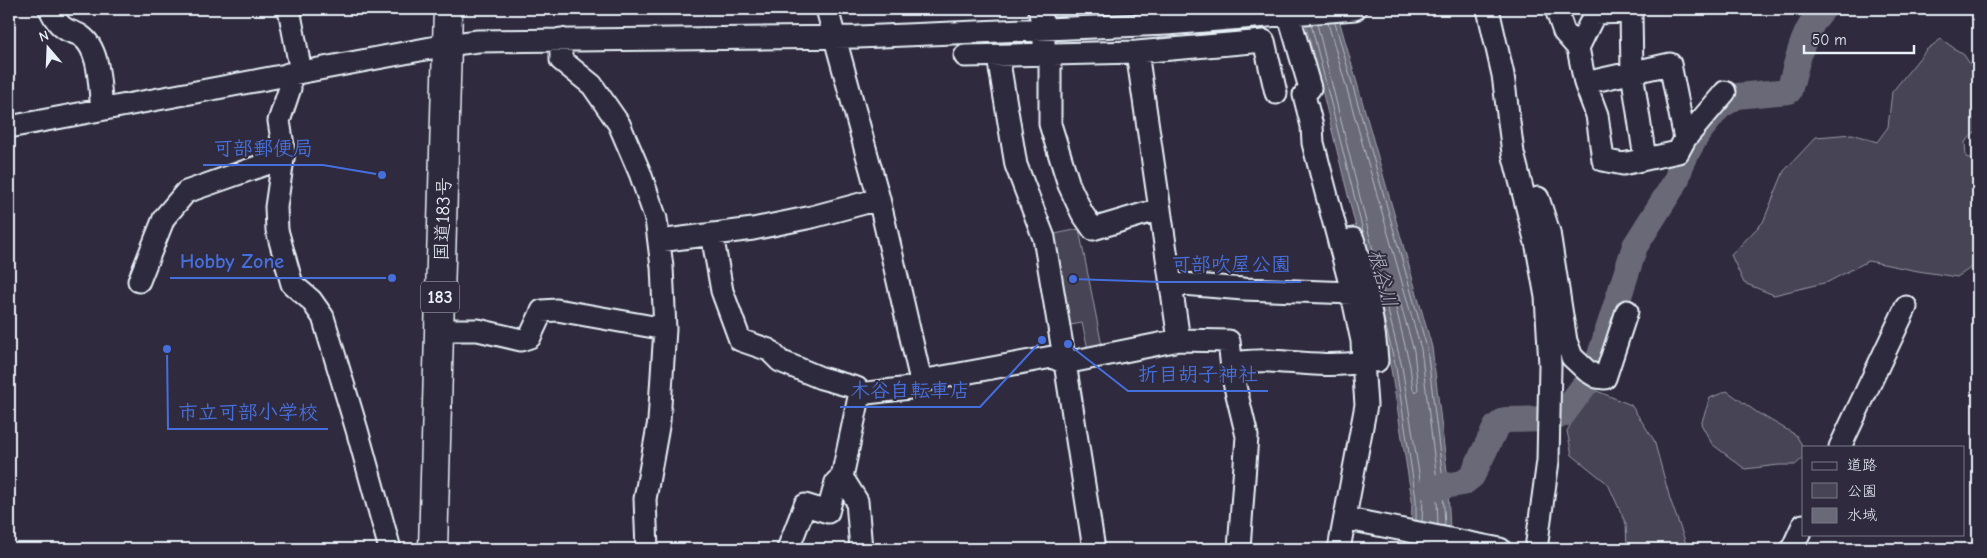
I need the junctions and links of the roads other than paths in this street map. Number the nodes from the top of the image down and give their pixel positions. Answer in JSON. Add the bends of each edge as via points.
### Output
{"nodes":[{"id":1,"x":50,"y":9,"type":"edge"},
{"id":2,"x":289,"y":9,"type":"edge"},
{"id":3,"x":448,"y":9,"type":"edge"},
{"id":4,"x":827,"y":9,"type":"edge"},
{"id":5,"x":1039,"y":9,"type":"edge"},
{"id":6,"x":1355,"y":9,"type":"edge"},
{"id":7,"x":1488,"y":9,"type":"edge"},
{"id":8,"x":1556,"y":9,"type":"edge"},
{"id":9,"x":1292,"y":13,"type":"edge"},
{"id":10,"x":1044,"y":30,"type":"junction"},
{"id":11,"x":834,"y":38,"type":"junction"},
{"id":12,"x":562,"y":40,"type":"junction"},
{"id":13,"x":447,"y":45,"type":"junction"},
{"id":14,"x":1578,"y":48,"type":"junction"},
{"id":15,"x":1137,"y":52,"type":"junction"},
{"id":16,"x":1047,"y":55,"type":"junction"},
{"id":17,"x":965,"y":56,"type":"dead end"},
{"id":18,"x":998,"y":56,"type":"junction"},
{"id":19,"x":1632,"y":72,"type":"junction"},
{"id":20,"x":294,"y":73,"type":"junction"},
{"id":21,"x":1585,"y":84,"type":"junction"},
{"id":22,"x":1310,"y":88,"type":"junction"},
{"id":23,"x":1725,"y":92,"type":"dead end"},
{"id":24,"x":1276,"y":93,"type":"dead end"},
{"id":25,"x":102,"y":110,"type":"junction"},
{"id":26,"x":9,"y":127,"type":"edge"},
{"id":27,"x":1685,"y":139,"type":"junction"},
{"id":28,"x":1513,"y":153,"type":"junction"},
{"id":29,"x":283,"y":158,"type":"junction"},
{"id":30,"x":1645,"y":159,"type":"junction"},
{"id":31,"x":879,"y":199,"type":"junction"},
{"id":32,"x":1160,"y":209,"type":"junction"},
{"id":33,"x":712,"y":234,"type":"junction"},
{"id":34,"x":658,"y":241,"type":"junction"},
{"id":35,"x":139,"y":281,"type":"dead end"},
{"id":36,"x":1170,"y":282,"type":"junction"},
{"id":37,"x":1352,"y":293,"type":"junction"},
{"id":38,"x":1906,"y":307,"type":"dead end"},
{"id":39,"x":1627,"y":311,"type":"dead end"},
{"id":40,"x":665,"y":329,"type":"junction"},
{"id":41,"x":439,"y":330,"type":"junction"},
{"id":42,"x":1179,"y":340,"type":"junction"},
{"id":43,"x":1363,"y":362,"type":"junction"},
{"id":44,"x":1065,"y":363,"type":"junction"},
{"id":45,"x":1232,"y":363,"type":"junction"},
{"id":46,"x":920,"y":381,"type":"junction"},
{"id":47,"x":862,"y":395,"type":"junction"},
{"id":48,"x":1840,"y":446,"type":"edge"},
{"id":49,"x":842,"y":477,"type":"junction"},
{"id":50,"x":1364,"y":522,"type":"junction"},
{"id":51,"x":1802,"y":527,"type":"edge"},
{"id":52,"x":390,"y":549,"type":"edge"},
{"id":53,"x":433,"y":549,"type":"edge"},
{"id":54,"x":647,"y":549,"type":"edge"},
{"id":55,"x":788,"y":549,"type":"edge"},
{"id":56,"x":861,"y":549,"type":"edge"},
{"id":57,"x":1094,"y":549,"type":"edge"},
{"id":58,"x":1239,"y":549,"type":"edge"},
{"id":59,"x":1340,"y":549,"type":"edge"},
{"id":60,"x":1351,"y":549,"type":"edge"},
{"id":61,"x":1500,"y":549,"type":"edge"},
{"id":62,"x":1536,"y":549,"type":"edge"},
{"id":63,"x":1792,"y":549,"type":"edge"}],
"edges":[{"from":1,"to":25,"type":"street","via":[[56,22],[81,35],[96,55]]},
{"from":2,"to":20,"type":"street"},
{"from":3,"to":13,"type":"highway","name":"国道183号","number":"183"},
{"from":4,"to":11,"type":"street"},
{"from":5,"to":10,"type":"street"},
{"from":6,"to":9,"type":"street"},
{"from":7,"to":28,"type":"street","via":[[1503,75]]},
{"from":8,"to":14,"type":"street","via":[[1564,32]]},
{"from":9,"to":10,"type":"street"},
{"from":9,"to":22,"type":"street"},
{"from":10,"to":11,"type":"street"},
{"from":10,"to":16,"type":"street"},
{"from":11,"to":12,"type":"street"},
{"from":11,"to":31,"type":"street"},
{"from":12,"to":13,"type":"street","via":[[478,41]]},
{"from":12,"to":34,"type":"street","via":[[561,60],[592,85],[619,124],[656,219]]},
{"from":13,"to":20,"type":"street"},
{"from":13,"to":41,"type":"highway","name":"国道183号","number":"183"},
{"from":14,"to":19,"type":"street","via":[[1595,13],[1630,12]]},
{"from":14,"to":21,"type":"street"},
{"from":15,"to":16,"type":"street"},
{"from":15,"to":24,"type":"street","via":[[1264,41]]},
{"from":15,"to":32,"type":"street"},
{"from":16,"to":18,"type":"street"},
{"from":16,"to":32,"type":"street","via":[[1050,124],[1069,185],[1093,228]]},
{"from":17,"to":18,"type":"street"},
{"from":18,"to":44,"type":"street","via":[[1016,165],[1044,238]]},
{"from":19,"to":21,"type":"street"},
{"from":19,"to":27,"type":"street","via":[[1670,64]]},
{"from":19,"to":30,"type":"street"},
{"from":20,"to":25,"type":"street"},
{"from":20,"to":29,"type":"street","via":[[279,121]]},
{"from":21,"to":30,"type":"street","via":[[1598,115],[1603,160],[1623,164]]},
{"from":22,"to":37,"type":"street","via":[[1304,95]]},
{"from":22,"to":50,"type":"street","via":[[1364,274],[1375,330],[1378,375],[1375,437]]},
{"from":23,"to":27,"type":"street"},
{"from":25,"to":26,"type":"street"},
{"from":27,"to":30,"type":"street","via":[[1678,152]]},
{"from":28,"to":39,"type":"street","via":[[1536,195],[1549,232],[1566,341],[1572,357],[1592,374],[1605,378]]},
{"from":28,"to":62,"type":"street","via":[[1546,297],[1550,365],[1548,461]]},
{"from":29,"to":35,"type":"street","via":[[186,192],[164,218]]},
{"from":29,"to":52,"type":"street","via":[[276,207],[277,230],[292,284],[312,300],[323,317]]},
{"from":31,"to":33,"type":"street","via":[[812,217]]},
{"from":31,"to":46,"type":"street"},
{"from":32,"to":36,"type":"street"},
{"from":33,"to":34,"type":"street"},
{"from":33,"to":47,"type":"street","via":[[722,290],[740,340],[769,350],[780,361],[821,378],[857,388]]},
{"from":34,"to":40,"type":"street"},
{"from":36,"to":37,"type":"street","via":[[1243,289]]},
{"from":36,"to":42,"type":"street"},
{"from":37,"to":43,"type":"street"},
{"from":38,"to":48,"type":"street"},
{"from":40,"to":41,"type":"street","via":[[557,310],[542,311],[530,337],[521,340],[478,330]]},
{"from":40,"to":54,"type":"street","via":[[660,421],[645,499]]},
{"from":41,"to":53,"type":"highway","name":"国道183号","number":"183"},
{"from":42,"to":44,"type":"street"},
{"from":42,"to":45,"type":"street","via":[[1229,341]]},
{"from":43,"to":45,"type":"street","via":[[1315,366],[1268,361]]},
{"from":43,"to":59,"type":"street","via":[[1366,405]]},
{"from":44,"to":46,"type":"street","via":[[1052,357]]},
{"from":44,"to":57,"type":"street"},
{"from":45,"to":58,"type":"street","via":[[1247,436]]},
{"from":46,"to":47,"type":"street","via":[[910,388]]},
{"from":47,"to":49,"type":"street"},
{"from":49,"to":55,"type":"street","via":[[836,482],[828,512],[805,505]]},
{"from":49,"to":56,"type":"street","via":[[857,501]]},
{"from":50,"to":60,"type":"street"},
{"from":50,"to":61,"type":"street"},
{"from":51,"to":63,"type":"street"}]}
